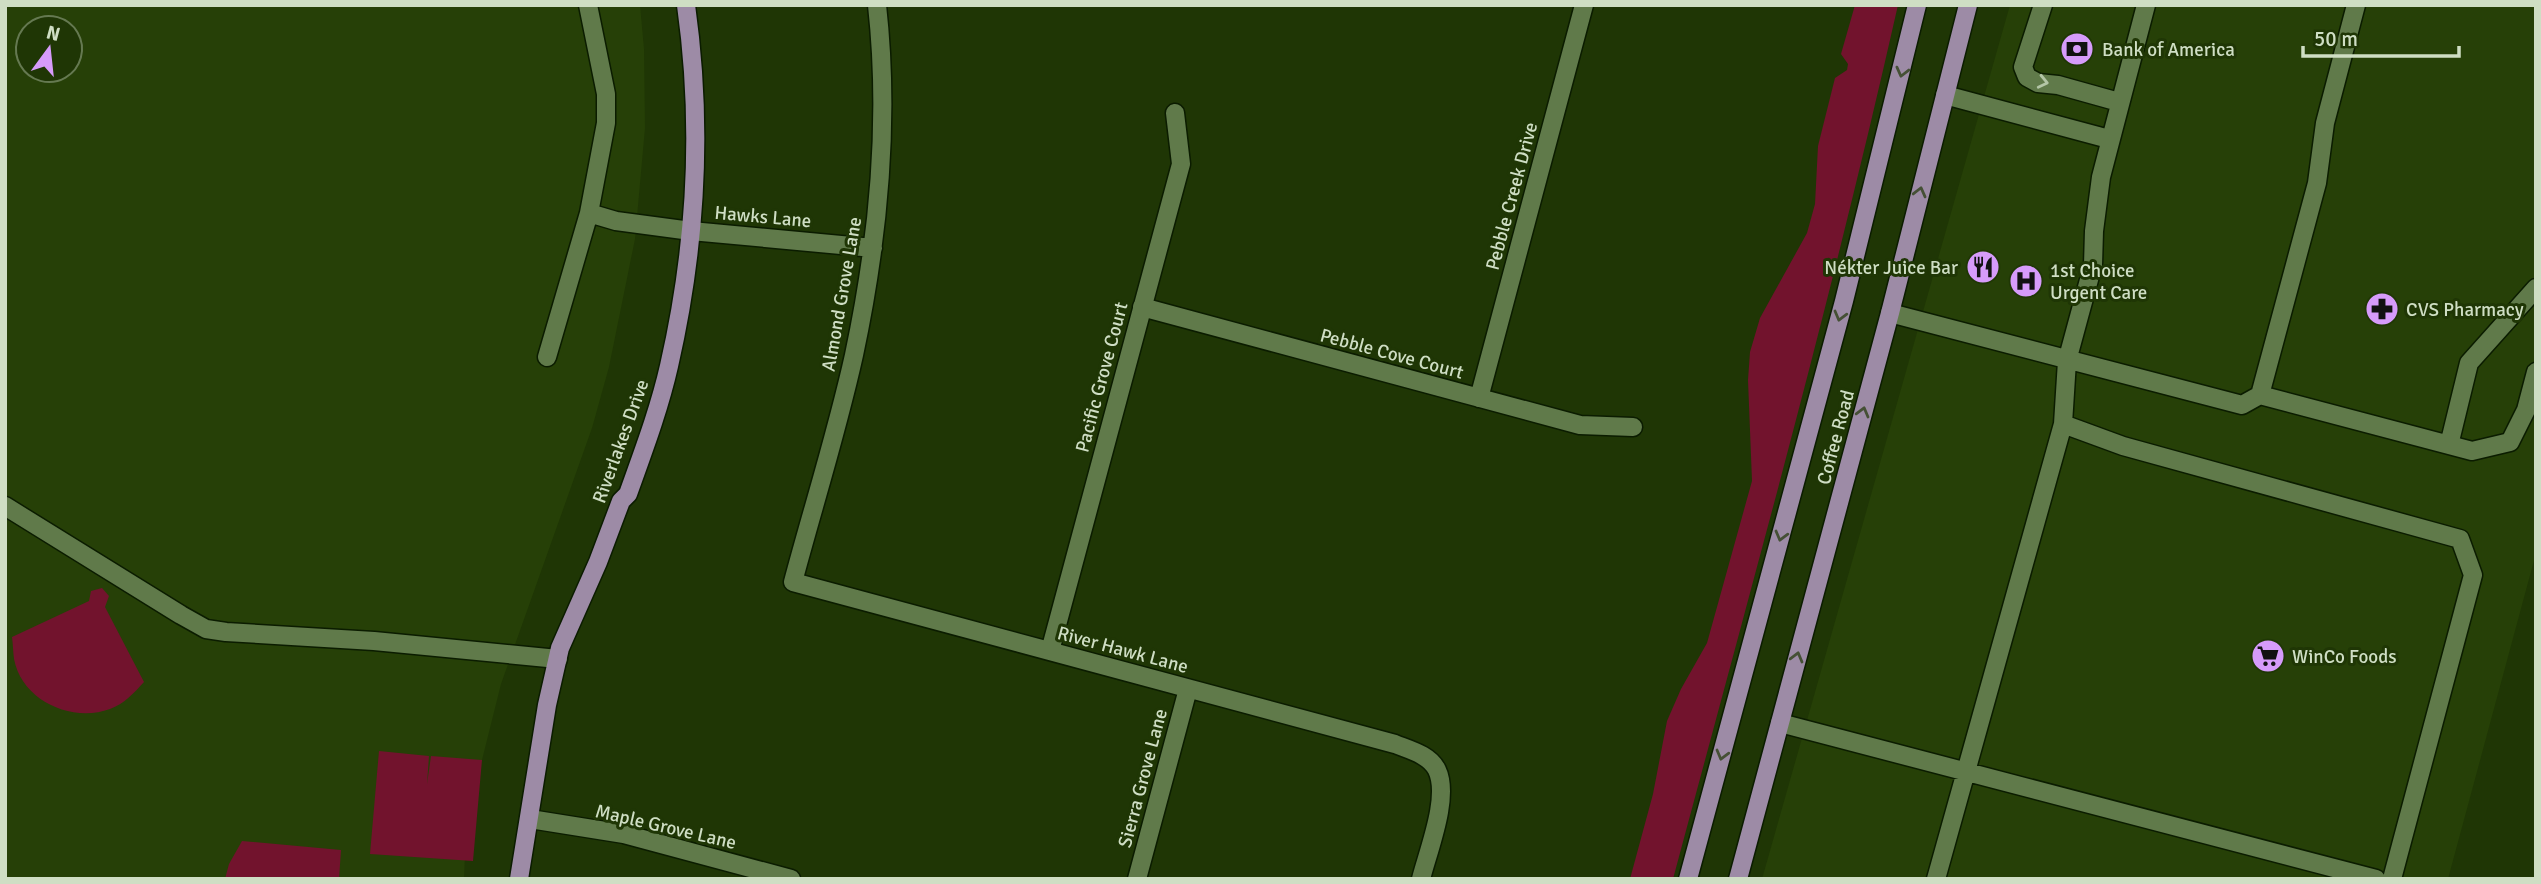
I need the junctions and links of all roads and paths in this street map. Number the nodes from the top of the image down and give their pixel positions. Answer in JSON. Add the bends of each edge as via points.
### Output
{"nodes":[{"id":1,"x":588,"y":5,"type":"edge"},
{"id":2,"x":686,"y":5,"type":"edge"},
{"id":3,"x":877,"y":5,"type":"edge"},
{"id":4,"x":1584,"y":5,"type":"edge"},
{"id":5,"x":1917,"y":5,"type":"edge"},
{"id":6,"x":1968,"y":5,"type":"edge"},
{"id":7,"x":2043,"y":5,"type":"edge"},
{"id":8,"x":2146,"y":5,"type":"edge"},
{"id":9,"x":2357,"y":5,"type":"edge"},
{"id":10,"x":1945,"y":95,"type":"junction"},
{"id":11,"x":2119,"y":102,"type":"junction"},
{"id":12,"x":1175,"y":113,"type":"dead end"},
{"id":13,"x":2109,"y":139,"type":"junction"},
{"id":14,"x":589,"y":213,"type":"junction"},
{"id":15,"x":691,"y":231,"type":"junction"},
{"id":16,"x":873,"y":248,"type":"junction"},
{"id":17,"x":2536,"y":288,"type":"edge"},
{"id":18,"x":1142,"y":307,"type":"junction"},
{"id":19,"x":1890,"y":313,"type":"junction"},
{"id":20,"x":547,"y":357,"type":"dead end"},
{"id":21,"x":2067,"y":361,"type":"junction"},
{"id":22,"x":2536,"y":372,"type":"edge"},
{"id":23,"x":2260,"y":395,"type":"junction"},
{"id":24,"x":1479,"y":398,"type":"junction"},
{"id":25,"x":2063,"y":424,"type":"junction"},
{"id":26,"x":1633,"y":427,"type":"dead end"},
{"id":27,"x":2448,"y":445,"type":"junction"},
{"id":28,"x":5,"y":506,"type":"edge"},
{"id":29,"x":793,"y":582,"type":"joint"},
{"id":30,"x":1050,"y":651,"type":"junction"},
{"id":31,"x":558,"y":659,"type":"junction"},
{"id":32,"x":1188,"y":688,"type":"junction"},
{"id":33,"x":1780,"y":723,"type":"junction"},
{"id":34,"x":1967,"y":772,"type":"junction"},
{"id":35,"x":530,"y":819,"type":"junction"},
{"id":36,"x":519,"y":879,"type":"edge"},
{"id":37,"x":791,"y":879,"type":"edge"},
{"id":38,"x":1137,"y":879,"type":"edge"},
{"id":39,"x":1420,"y":879,"type":"edge"},
{"id":40,"x":1688,"y":879,"type":"edge"},
{"id":41,"x":1738,"y":879,"type":"edge"},
{"id":42,"x":1936,"y":879,"type":"edge"},
{"id":43,"x":2376,"y":879,"type":"edge"},
{"id":44,"x":2392,"y":879,"type":"edge"}],
"edges":[{"from":1,"to":14,"type":"street","via":[[606,94],[606,123]]},
{"from":2,"to":15,"type":"main road","name":"Riverlakes Drive","via":[[695,97]]},
{"from":3,"to":16,"type":"street","name":"Almond Grove Lane","via":[[882,96]]},
{"from":4,"to":24,"type":"street","name":"Pebble Creek Drive"},
{"from":5,"to":40,"type":"main road","name":"Coffee Road","one_way":true,"via":[[1844,301]]},
{"from":6,"to":10,"type":"main road","name":"Coffee Road"},
{"from":7,"to":11,"type":"street","one_way":true,"via":[[2023,67],[2027,77]]},
{"from":8,"to":11,"type":"street"},
{"from":9,"to":23,"type":"street","via":[[2325,123],[2317,183]]},
{"from":10,"to":13,"type":"street"},
{"from":19,"to":10,"type":"main road","name":"Coffee Road","one_way":true},
{"from":11,"to":13,"type":"street"},
{"from":12,"to":18,"type":"street","name":"Pacific Grove Court","via":[[1181,164]]},
{"from":13,"to":21,"type":"street","via":[[2093,265]]},
{"from":14,"to":15,"type":"street","name":"Hawks Lane"},
{"from":14,"to":20,"type":"street"},
{"from":15,"to":16,"type":"street","name":"Hawks Lane"},
{"from":15,"to":31,"type":"main road","name":"Riverlakes Drive","via":[[685,286],[650,431]]},
{"from":16,"to":29,"type":"street","name":"Almond Grove Lane","via":[[853,358]]},
{"from":17,"to":27,"type":"street","via":[[2469,363]]},
{"from":18,"to":24,"type":"street","name":"Pebble Cove Court"},
{"from":18,"to":30,"type":"street","name":"Pacific Grove Court"},
{"from":19,"to":21,"type":"street"},
{"from":33,"to":19,"type":"main road","name":"Coffee Road","one_way":true},
{"from":21,"to":23,"type":"street","via":[[2242,405]]},
{"from":21,"to":25,"type":"street"},
{"from":22,"to":27,"type":"street","via":[[2526,410],[2510,442],[2472,451]]},
{"from":23,"to":27,"type":"street"},
{"from":24,"to":26,"type":"street","name":"Pebble Cove Court","via":[[1580,425]]},
{"from":25,"to":34,"type":"street"},
{"from":25,"to":44,"type":"street","via":[[2123,446],[2460,539],[2473,575]]},
{"from":28,"to":31,"type":"street","via":[[206,629]]},
{"from":29,"to":30,"type":"street","name":"River Hawk Lane"},
{"from":30,"to":32,"type":"street","name":"River Hawk Lane"},
{"from":31,"to":35,"type":"main road","name":"Riverlakes Drive"},
{"from":32,"to":38,"type":"street","name":"Sierra Grove Lane"},
{"from":32,"to":39,"type":"street","name":"River Hawk Lane","via":[[1420,754],[1436,768],[1442,786]]},
{"from":33,"to":34,"type":"street"},
{"from":33,"to":41,"type":"main road","name":"Coffee Road"},
{"from":34,"to":42,"type":"street"},
{"from":34,"to":43,"type":"street"},
{"from":35,"to":36,"type":"main road","name":"Riverlakes Drive"},
{"from":35,"to":37,"type":"street","name":"Maple Grove Lane","via":[[624,834]]}]}
